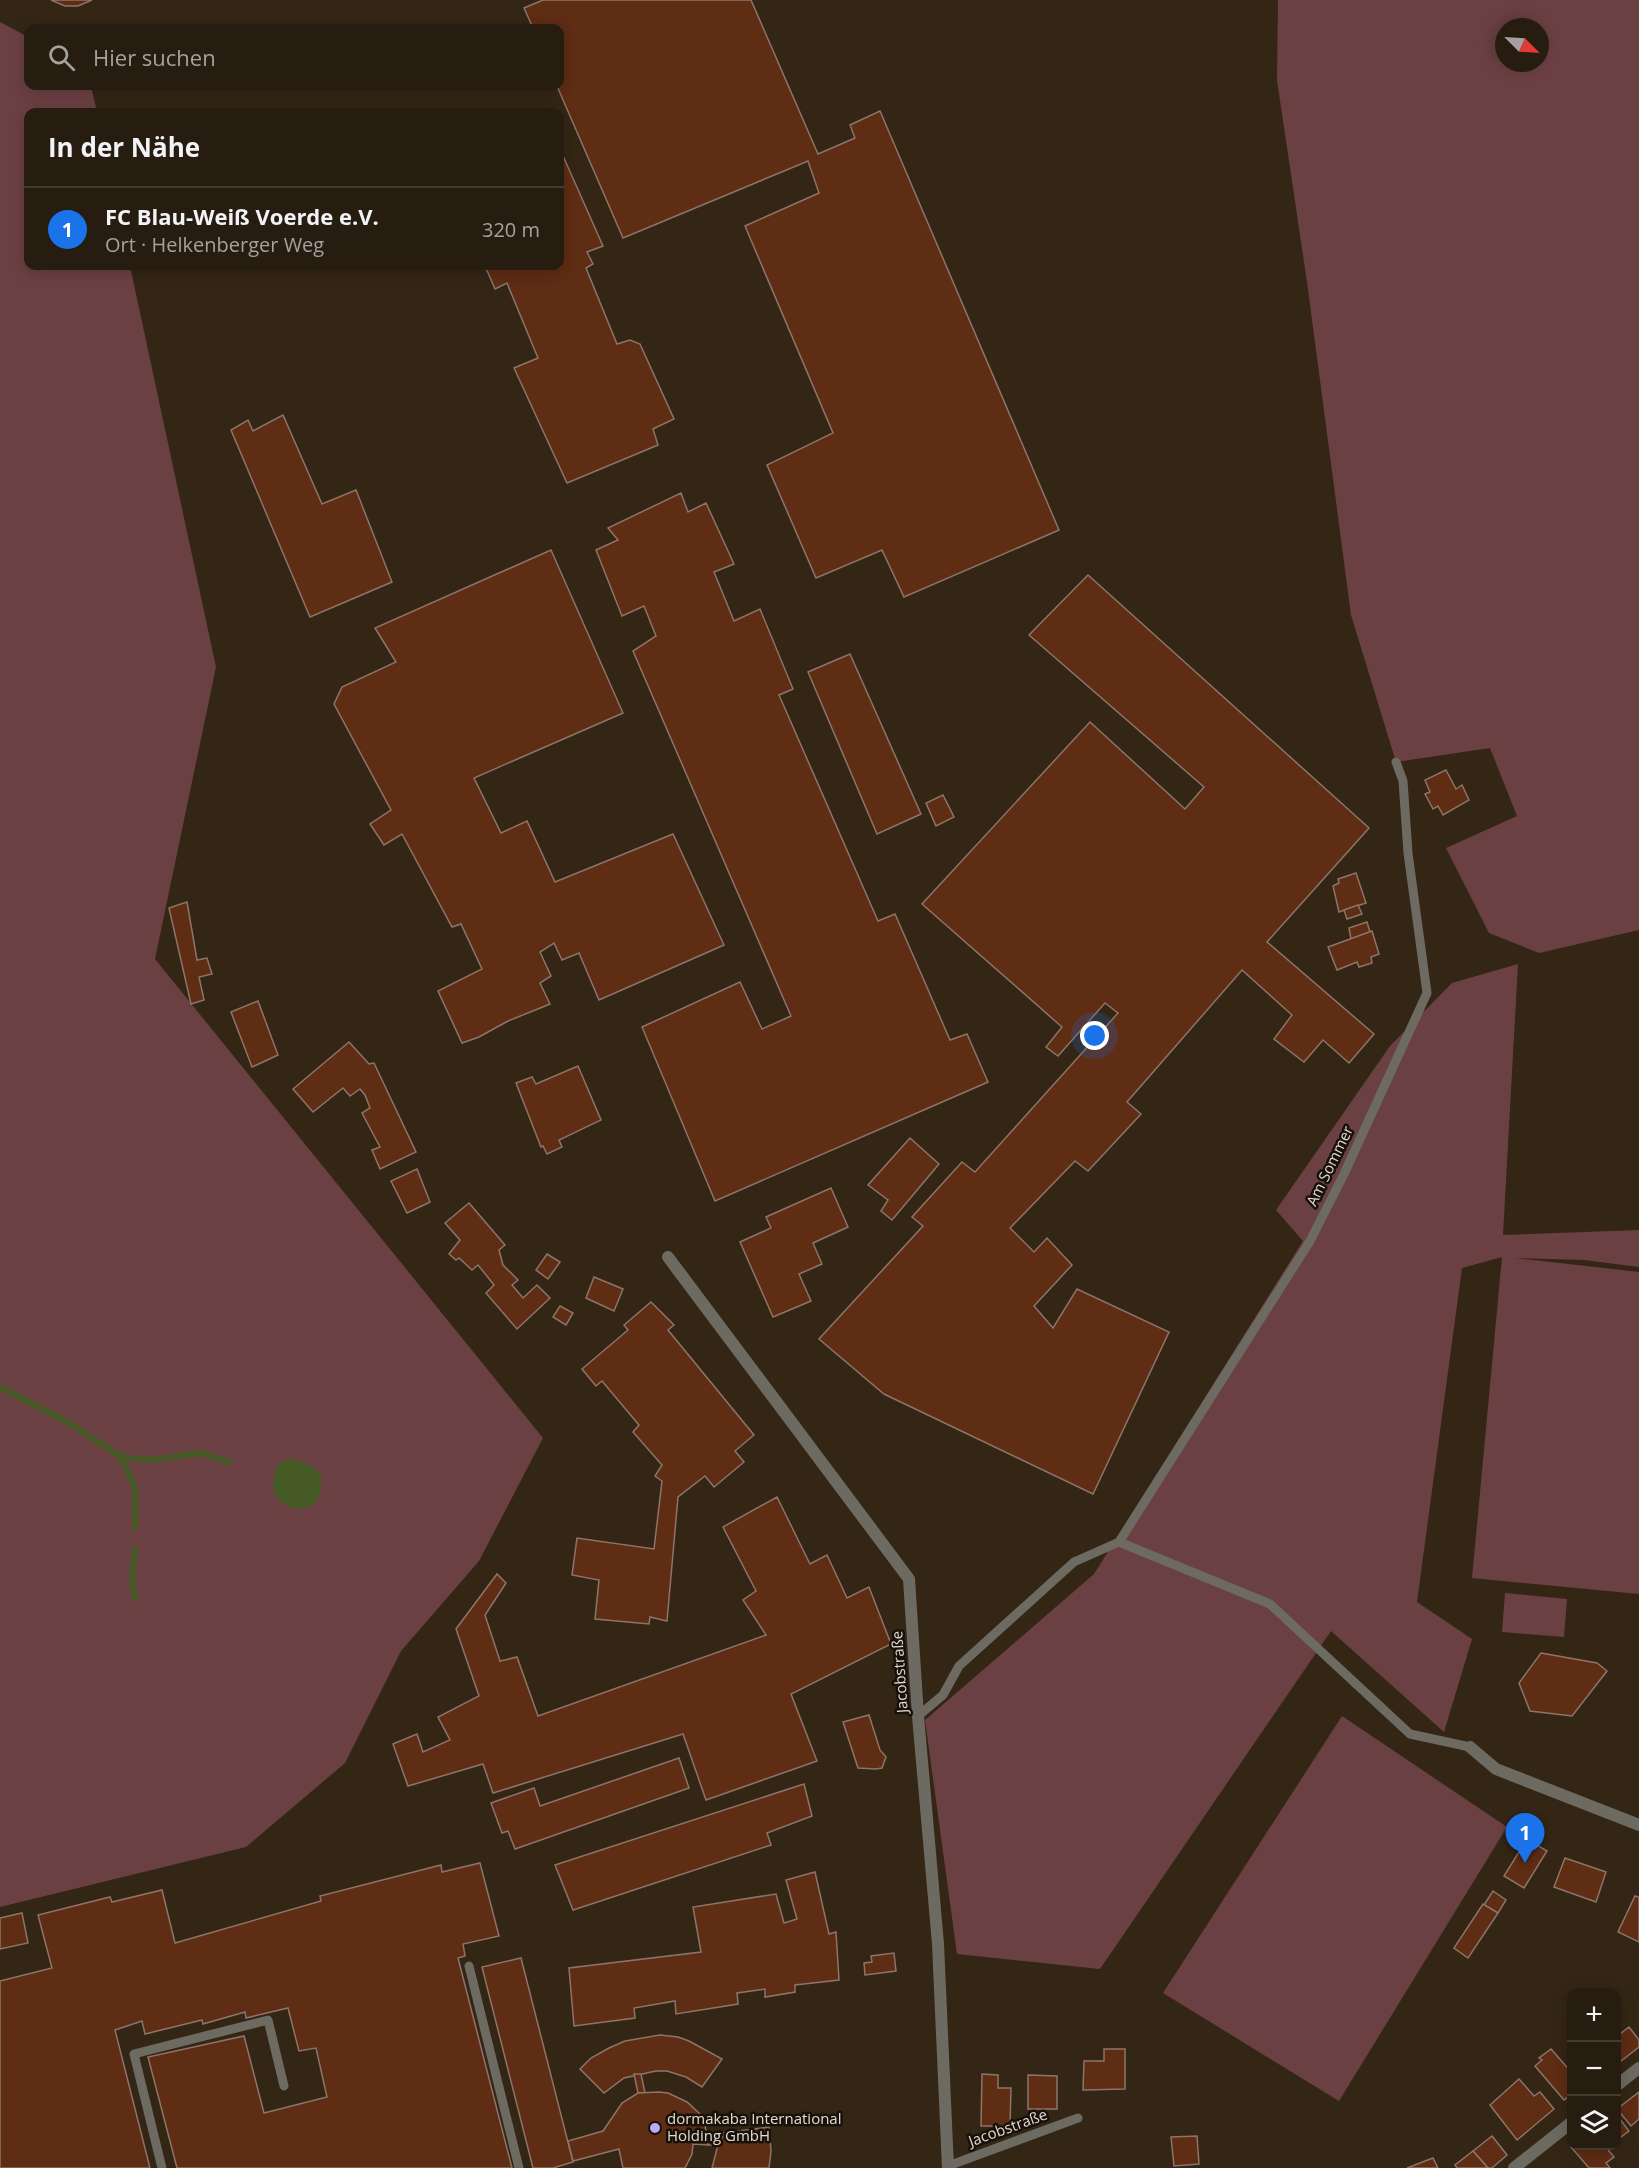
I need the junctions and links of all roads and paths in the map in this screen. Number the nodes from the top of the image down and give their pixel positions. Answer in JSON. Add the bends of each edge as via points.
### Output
{"nodes":[{"id":1,"x":1396,"y":762,"type":"dead end"},
{"id":2,"x":668,"y":1257,"type":"dead end"},
{"id":3,"x":1119,"y":1542,"type":"junction"},
{"id":4,"x":918,"y":1716,"type":"junction"},
{"id":5,"x":1470,"y":1747,"type":"joint"},
{"id":6,"x":1639,"y":1826,"type":"edge"},
{"id":7,"x":469,"y":1966,"type":"dead end"},
{"id":8,"x":1639,"y":2068,"type":"edge"},
{"id":9,"x":1621,"y":2083,"type":"edge"},
{"id":10,"x":284,"y":2086,"type":"dead end"},
{"id":11,"x":1078,"y":2118,"type":"dead end"},
{"id":12,"x":1567,"y":2126,"type":"edge"},
{"id":13,"x":948,"y":2167,"type":"edge"},
{"id":14,"x":162,"y":2168,"type":"edge"},
{"id":15,"x":519,"y":2168,"type":"edge"},
{"id":16,"x":1514,"y":2168,"type":"edge"}],
"edges":[{"from":1,"to":3,"type":"lane","name":"Am Sommer","via":[[1403,781],[1408,853],[1427,993],[1310,1241]]},
{"from":2,"to":4,"type":"street","name":"Jacobstraße","via":[[909,1579]]},
{"from":3,"to":4,"type":"lane","via":[[1074,1562],[959,1666],[943,1695]]},
{"from":3,"to":5,"type":"lane","via":[[1270,1604],[1410,1734]]},
{"from":4,"to":13,"type":"street","name":"Jacobstraße","via":[[938,1944]]},
{"from":5,"to":6,"type":"street","via":[[1496,1768]]},
{"from":7,"to":15,"type":"lane"},
{"from":8,"to":9,"type":"street"},
{"from":10,"to":14,"type":"lane","via":[[268,2020],[134,2054]]},
{"from":11,"to":13,"type":"lane","name":"Jacobstraße"},
{"from":12,"to":16,"type":"street"}]}
